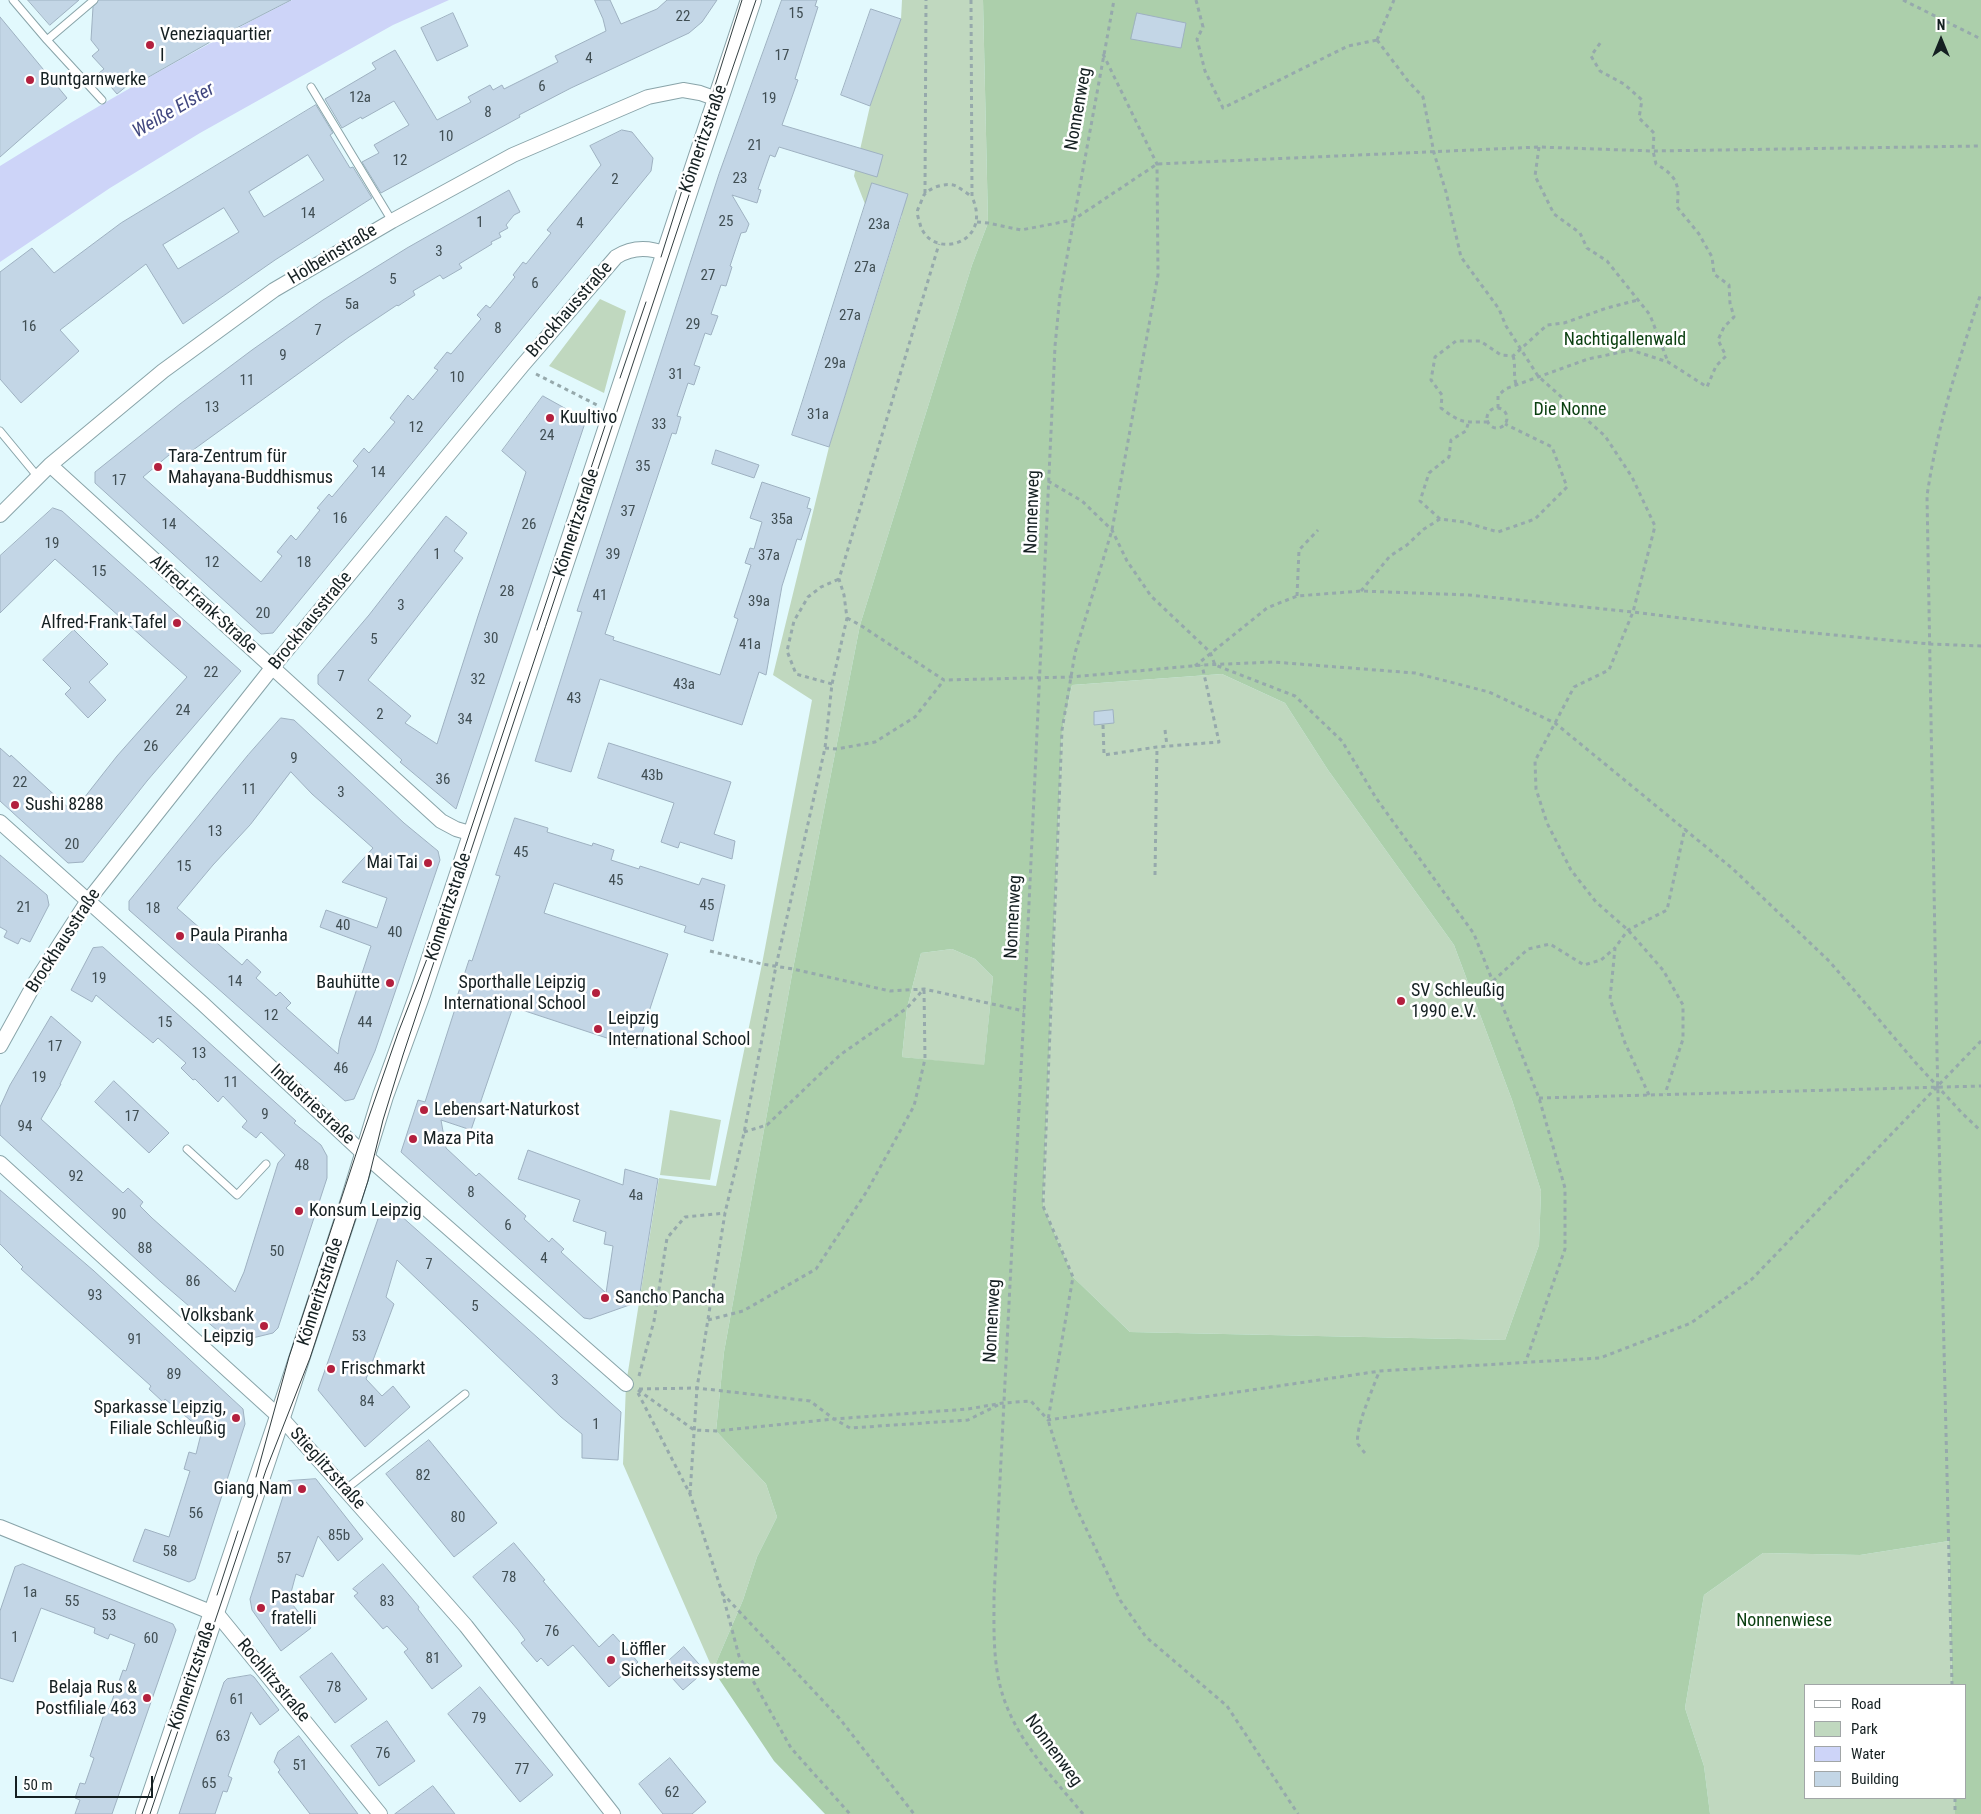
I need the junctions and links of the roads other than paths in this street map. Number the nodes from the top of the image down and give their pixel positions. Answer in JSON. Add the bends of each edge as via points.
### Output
{"nodes":[{"id":1,"x":13,"y":0,"type":"edge"},
{"id":2,"x":94,"y":0,"type":"edge"},
{"id":3,"x":750,"y":0,"type":"edge"},
{"id":4,"x":47,"y":40,"type":"junction"},
{"id":5,"x":311,"y":87,"type":"dead end"},
{"id":6,"x":717,"y":99,"type":"junction"},
{"id":7,"x":102,"y":100,"type":"dead end"},
{"id":8,"x":392,"y":221,"type":"junction"},
{"id":9,"x":666,"y":254,"type":"junction"},
{"id":10,"x":0,"y":430,"type":"edge"},
{"id":11,"x":50,"y":465,"type":"junction"},
{"id":12,"x":38,"y":477,"type":"junction"},
{"id":13,"x":0,"y":515,"type":"edge"},
{"id":14,"x":272,"y":668,"type":"junction"},
{"id":15,"x":0,"y":822,"type":"edge"},
{"id":16,"x":473,"y":834,"type":"junction"},
{"id":17,"x":88,"y":902,"type":"junction"},
{"id":18,"x":0,"y":1046,"type":"edge"},
{"id":19,"x":187,"y":1149,"type":"dead end"},
{"id":20,"x":365,"y":1155,"type":"junction"},
{"id":21,"x":0,"y":1163,"type":"edge"},
{"id":22,"x":266,"y":1164,"type":"dead end"},
{"id":23,"x":631,"y":1386,"type":"road end"},
{"id":24,"x":465,"y":1394,"type":"dead end"},
{"id":25,"x":280,"y":1417,"type":"junction"},
{"id":26,"x":346,"y":1488,"type":"junction"},
{"id":27,"x":1,"y":1530,"type":"edge"},
{"id":28,"x":214,"y":1613,"type":"junction"},
{"id":29,"x":146,"y":1814,"type":"edge"},
{"id":30,"x":380,"y":1814,"type":"edge"},
{"id":31,"x":613,"y":1814,"type":"edge"}],
"edges":[{"from":1,"to":4,"type":"lane"},
{"from":2,"to":4,"type":"lane"},
{"from":3,"to":6,"type":"main road","name":"Könneritzstraße"},
{"from":4,"to":7,"type":"lane"},
{"from":5,"to":8,"type":"lane"},
{"from":6,"to":8,"type":"street","name":"Holbeinstraße","via":[[683,90],[648,97],[512,155]]},
{"from":6,"to":9,"type":"main road","name":"Könneritzstraße"},
{"from":8,"to":11,"type":"street","name":"Holbeinstraße","via":[[274,290],[163,371]]},
{"from":9,"to":14,"type":"street","name":"Brockhausstraße","via":[[638,249],[627,250],[616,257]]},
{"from":9,"to":16,"type":"main road","name":"Könneritzstraße"},
{"from":10,"to":12,"type":"lane"},
{"from":11,"to":12,"type":"street","name":"Holbeinstraße"},
{"from":11,"to":14,"type":"street","name":"Alfred-Frank-Straße"},
{"from":12,"to":13,"type":"street","name":"Holbeinstraße"},
{"from":14,"to":16,"type":"street","name":"Alfred-Frank-Straße","via":[[441,821]]},
{"from":14,"to":17,"type":"street","name":"Brockhausstraße"},
{"from":15,"to":17,"type":"street","name":"Industriestraße"},
{"from":16,"to":20,"type":"main road","name":"Könneritzstraße"},
{"from":17,"to":18,"type":"street","name":"Brockhausstraße","via":[[36,981]]},
{"from":17,"to":20,"type":"street","name":"Industriestraße"},
{"from":19,"to":22,"type":"lane","via":[[237,1195]]},
{"from":20,"to":23,"type":"street","name":"Industriestraße"},
{"from":20,"to":25,"type":"main road","name":"Könneritzstraße"},
{"from":21,"to":25,"type":"street","name":"Stieglitzstraße"},
{"from":24,"to":26,"type":"lane"},
{"from":25,"to":26,"type":"street","name":"Stieglitzstraße"},
{"from":25,"to":28,"type":"main road","name":"Könneritzstraße"},
{"from":26,"to":31,"type":"street","name":"Stieglitzstraße","via":[[466,1626]]},
{"from":27,"to":28,"type":"street","name":"Rochlitzstraße"},
{"from":28,"to":29,"type":"main road","name":"Könneritzstraße"},
{"from":28,"to":30,"type":"street","name":"Rochlitzstraße","via":[[258,1662]]}]}
